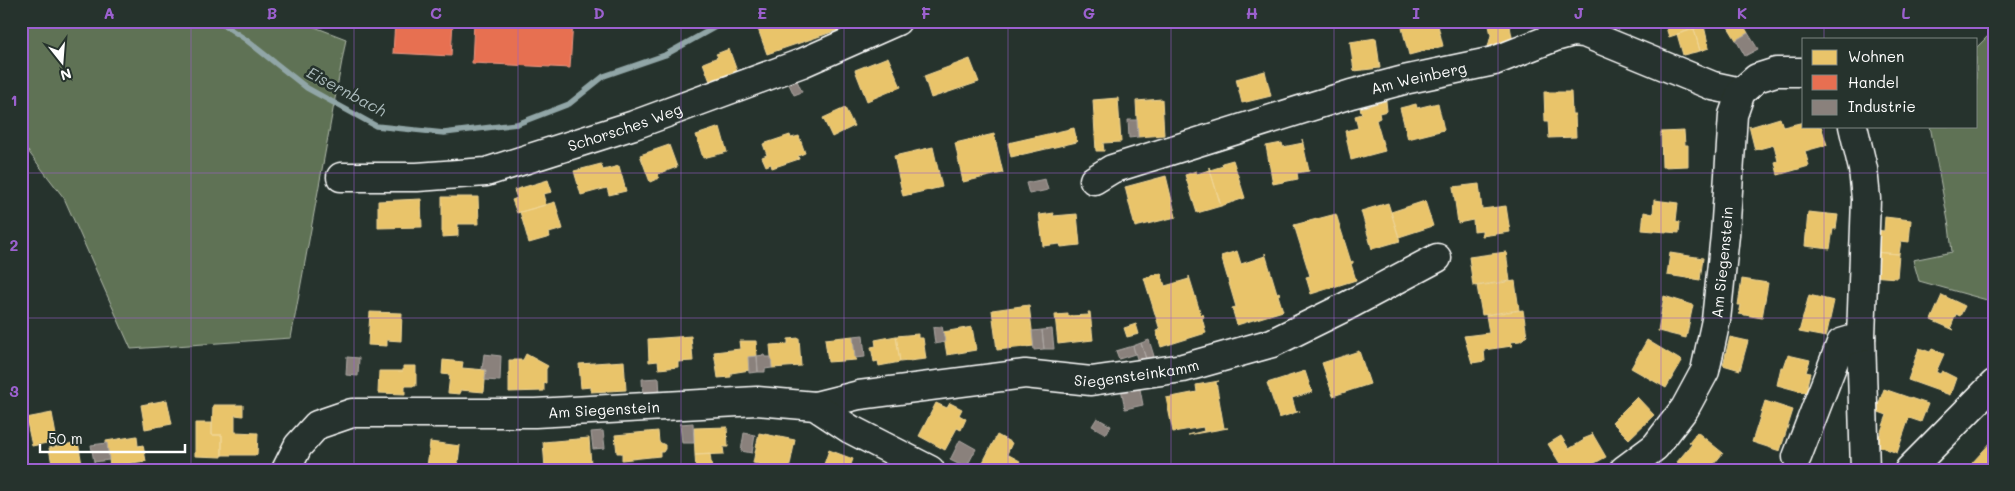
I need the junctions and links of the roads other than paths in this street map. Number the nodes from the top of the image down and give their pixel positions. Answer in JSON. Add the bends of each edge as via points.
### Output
{"nodes":[{"id":1,"x":897,"y":21,"type":"edge"},
{"id":2,"x":1802,"y":72,"type":"edge"},
{"id":3,"x":1741,"y":92,"type":"junction"},
{"id":4,"x":1853,"y":128,"type":"edge"},
{"id":5,"x":341,"y":177,"type":"dead end"},
{"id":6,"x":1094,"y":180,"type":"dead end"},
{"id":7,"x":1437,"y":258,"type":"dead end"},
{"id":8,"x":1861,"y":337,"type":"junction"},
{"id":9,"x":1994,"y":384,"type":"edge"},
{"id":10,"x":816,"y":406,"type":"junction"},
{"id":11,"x":1797,"y":457,"type":"dead end"},
{"id":12,"x":286,"y":470,"type":"edge"},
{"id":13,"x":930,"y":470,"type":"edge"},
{"id":14,"x":1624,"y":470,"type":"edge"},
{"id":15,"x":1865,"y":470,"type":"edge"},
{"id":16,"x":1909,"y":470,"type":"edge"}],
"edges":[{"from":1,"to":5,"type":"street","name":"Schorsches Weg","via":[[802,64],[634,126],[486,172],[417,177]]},
{"from":2,"to":3,"type":"street","via":[[1776,72],[1758,78]]},
{"from":3,"to":6,"type":"street","name":"Am Weinberg","via":[[1713,86],[1584,33],[1573,32],[1494,61],[1351,94],[1112,170]]},
{"from":3,"to":14,"type":"street","name":"Am Siegenstein","via":[[1733,115],[1716,320],[1705,371],[1685,408],[1655,447]]},
{"from":4,"to":8,"type":"street","via":[[1866,199]]},
{"from":7,"to":10,"type":"street","name":"Siegensteinkamm","via":[[1272,343],[1183,368],[1092,381],[1025,374],[859,395]]},
{"from":8,"to":11,"type":"street","via":[[1841,343]]},
{"from":8,"to":15,"type":"street"},
{"from":9,"to":16,"type":"street"},
{"from":10,"to":12,"type":"street","name":"Am Siegenstein","via":[[757,401],[535,414],[352,413],[317,425],[298,446]]},
{"from":10,"to":13,"type":"street","name":"Am Siegenstein","via":[[850,429]]}]}
